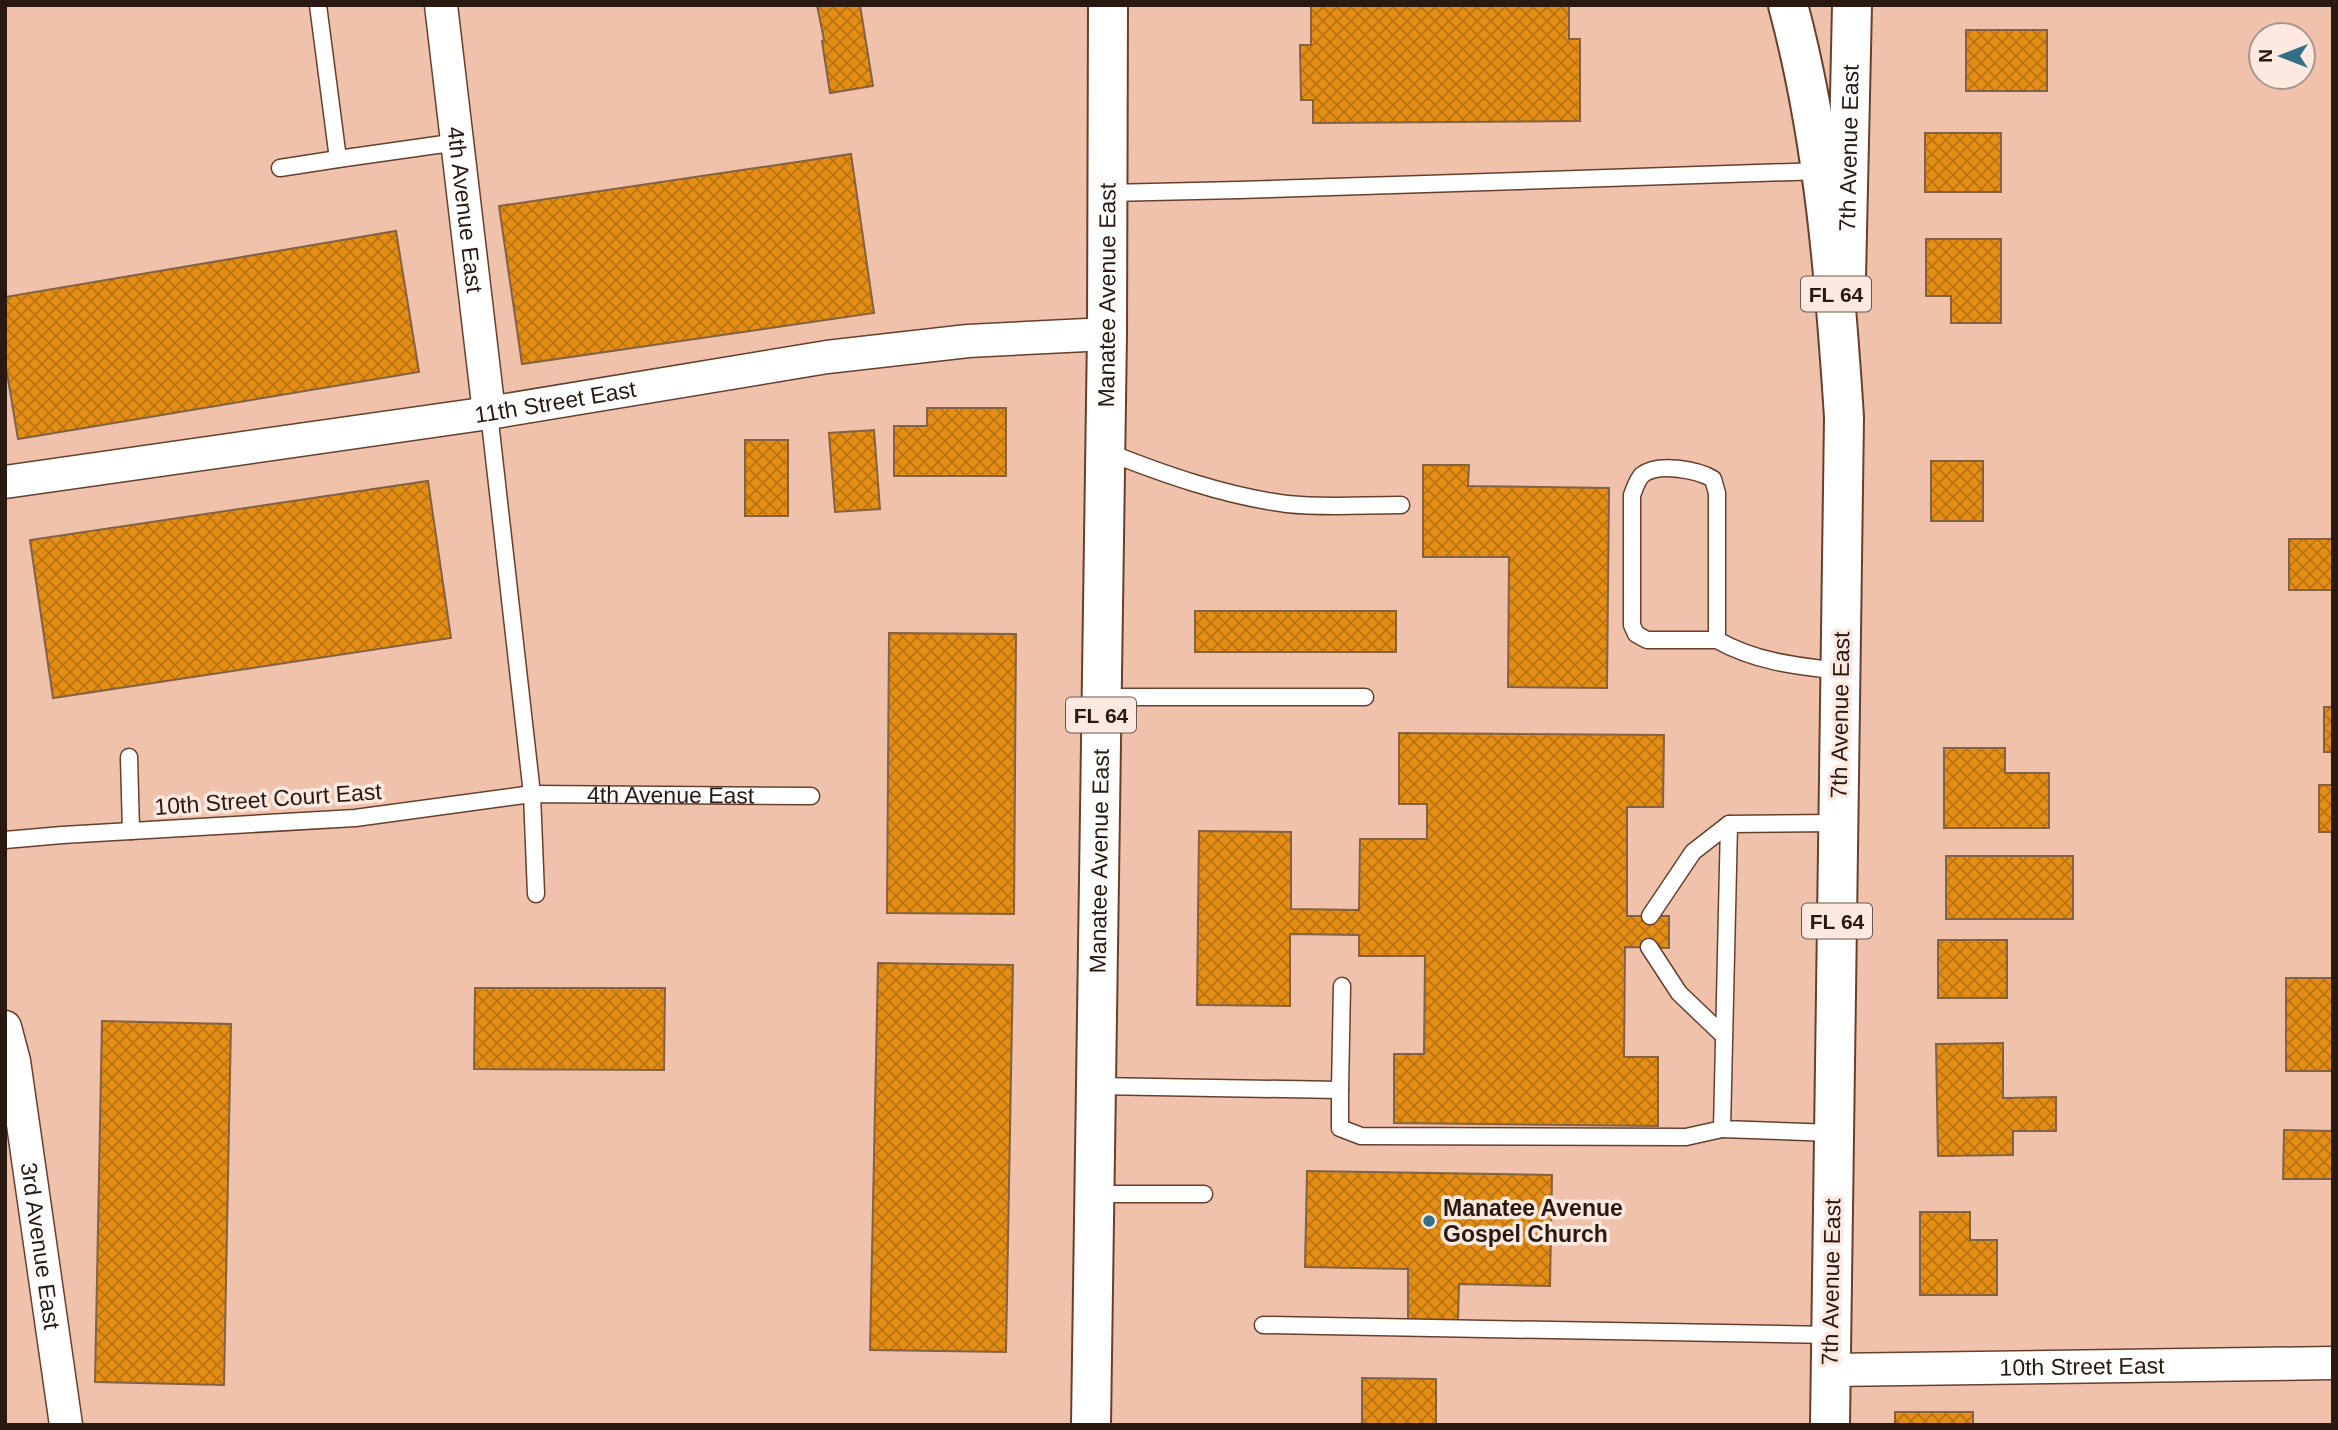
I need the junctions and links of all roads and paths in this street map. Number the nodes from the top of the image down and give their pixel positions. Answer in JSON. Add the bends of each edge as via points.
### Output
{"nodes":[{"id":1,"x":318,"y":5,"type":"edge"},
{"id":2,"x":441,"y":5,"type":"edge"},
{"id":3,"x":1108,"y":5,"type":"edge"},
{"id":4,"x":1788,"y":5,"type":"edge"},
{"id":5,"x":1852,"y":5,"type":"edge"},
{"id":6,"x":458,"y":142,"type":"junction"},
{"id":7,"x":338,"y":159,"type":"junction"},
{"id":8,"x":280,"y":167,"type":"dead end"},
{"id":9,"x":1834,"y":170,"type":"junction"},
{"id":10,"x":1108,"y":193,"type":"junction"},
{"id":11,"x":1107,"y":334,"type":"junction"},
{"id":12,"x":489,"y":413,"type":"junction"},
{"id":13,"x":1105,"y":451,"type":"junction"},
{"id":14,"x":5,"y":482,"type":"edge"},
{"id":15,"x":1401,"y":505,"type":"dead end"},
{"id":16,"x":1717,"y":640,"type":"junction"},
{"id":17,"x":1840,"y":671,"type":"junction"},
{"id":18,"x":1101,"y":697,"type":"junction"},
{"id":19,"x":1365,"y":697,"type":"dead end"},
{"id":20,"x":129,"y":757,"type":"dead end"},
{"id":21,"x":532,"y":794,"type":"junction"},
{"id":22,"x":811,"y":796,"type":"dead end"},
{"id":23,"x":1838,"y":823,"type":"junction"},
{"id":24,"x":1729,"y":824,"type":"junction"},
{"id":25,"x":131,"y":831,"type":"junction"},
{"id":26,"x":5,"y":840,"type":"edge"},
{"id":27,"x":536,"y":894,"type":"dead end"},
{"id":28,"x":1650,"y":916,"type":"dead end"},
{"id":29,"x":1649,"y":947,"type":"dead end"},
{"id":30,"x":1342,"y":986,"type":"dead end"},
{"id":31,"x":5,"y":1027,"type":"edge"},
{"id":32,"x":1724,"y":1036,"type":"junction"},
{"id":33,"x":1096,"y":1086,"type":"junction"},
{"id":34,"x":1340,"y":1090,"type":"junction"},
{"id":35,"x":1721,"y":1129,"type":"junction"},
{"id":36,"x":1833,"y":1133,"type":"junction"},
{"id":37,"x":1094,"y":1194,"type":"junction"},
{"id":38,"x":1204,"y":1194,"type":"dead end"},
{"id":39,"x":1263,"y":1325,"type":"dead end"},
{"id":40,"x":1830,"y":1353,"type":"junction"},
{"id":41,"x":2333,"y":1363,"type":"edge"},
{"id":42,"x":66,"y":1425,"type":"edge"},
{"id":43,"x":1091,"y":1425,"type":"edge"},
{"id":44,"x":1830,"y":1425,"type":"edge"}],
"edges":[{"from":1,"to":7,"type":"lane"},
{"from":2,"to":6,"type":"street","name":"4th Avenue East"},
{"from":3,"to":10,"type":"main road","name":"Manatee Avenue East","number":"FL 64"},
{"from":4,"to":9,"type":"main road","number":"FL 64"},
{"from":5,"to":9,"type":"main road","name":"7th Avenue East"},
{"from":6,"to":7,"type":"lane"},
{"from":6,"to":12,"type":"street","name":"4th Avenue East"},
{"from":7,"to":8,"type":"lane"},
{"from":9,"to":10,"type":"lane"},
{"from":9,"to":17,"type":"main road","name":"7th Avenue East","number":"FL 64","via":[[1835,284],[1844,417]]},
{"from":10,"to":11,"type":"main road","name":"Manatee Avenue East","number":"FL 64"},
{"from":11,"to":12,"type":"street","name":"11th Street East","via":[[968,341],[827,357]]},
{"from":11,"to":13,"type":"main road","name":"Manatee Avenue East","number":"FL 64"},
{"from":12,"to":14,"type":"street","name":"11th Street East"},
{"from":12,"to":21,"type":"lane"},
{"from":13,"to":15,"type":"lane","via":[[1152,470],[1250,498],[1290,504]]},
{"from":13,"to":18,"type":"main road","name":"Manatee Avenue East","number":"FL 64"},
{"from":16,"to":16,"type":"lane","via":[[1717,493],[1713,479],[1690,469],[1655,469],[1643,474],[1632,495],[1632,625],[1636,634],[1647,639]]},
{"from":16,"to":17,"type":"lane","via":[[1759,659]]},
{"from":17,"to":23,"type":"main road","name":"7th Avenue East","number":"FL 64"},
{"from":18,"to":19,"type":"lane"},
{"from":18,"to":33,"type":"main road","name":"Manatee Avenue East","number":"FL 64"},
{"from":20,"to":25,"type":"lane"},
{"from":21,"to":22,"type":"lane","name":"4th Avenue East"},
{"from":21,"to":25,"type":"lane","name":"10th Street Court East","via":[[355,818]]},
{"from":21,"to":27,"type":"lane"},
{"from":23,"to":24,"type":"lane"},
{"from":23,"to":36,"type":"main road","name":"7th Avenue East","number":"FL 64"},
{"from":24,"to":28,"type":"lane","via":[[1693,852]]},
{"from":24,"to":32,"type":"lane"},
{"from":25,"to":26,"type":"lane","name":"10th Street Court East"},
{"from":29,"to":32,"type":"lane","via":[[1679,993]]},
{"from":30,"to":34,"type":"lane"},
{"from":31,"to":42,"type":"street","name":"3rd Avenue East","via":[[15,1060]]},
{"from":32,"to":35,"type":"lane"},
{"from":33,"to":34,"type":"lane"},
{"from":33,"to":37,"type":"main road","name":"Manatee Avenue East","number":"FL 64"},
{"from":34,"to":35,"type":"lane","via":[[1340,1128],[1361,1136],[1686,1137]]},
{"from":35,"to":36,"type":"lane"},
{"from":36,"to":40,"type":"main road","name":"7th Avenue East","number":"FL 64"},
{"from":37,"to":38,"type":"lane"},
{"from":37,"to":43,"type":"main road","name":"Manatee Avenue East","number":"FL 64"},
{"from":39,"to":40,"type":"lane"},
{"from":40,"to":41,"type":"street","name":"10th Street East"},
{"from":40,"to":44,"type":"main road","name":"7th Avenue East","number":"FL 64"}]}
